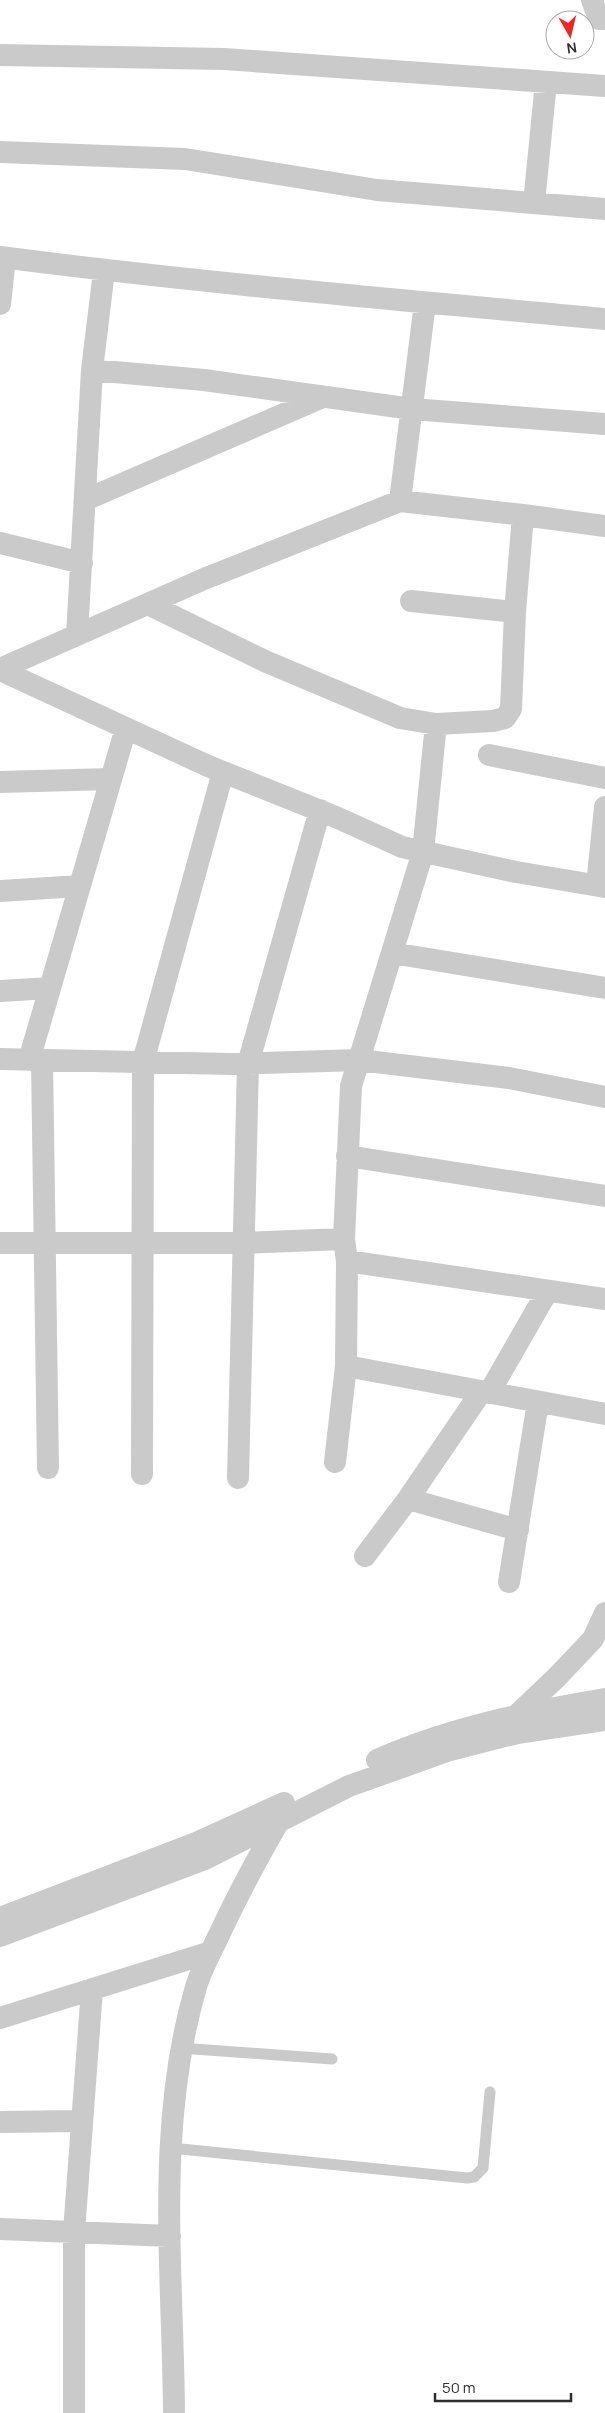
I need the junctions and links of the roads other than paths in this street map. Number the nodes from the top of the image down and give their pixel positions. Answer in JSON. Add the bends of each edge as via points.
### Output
{"nodes":[{"id":1,"x":592,"y":0,"type":"edge"},
{"id":2,"x":605,"y":19,"type":"edge"},
{"id":3,"x":0,"y":54,"type":"edge"},
{"id":4,"x":546,"y":82,"type":"junction"},
{"id":5,"x":605,"y":86,"type":"edge"},
{"id":6,"x":0,"y":152,"type":"edge"},
{"id":7,"x":534,"y":203,"type":"junction"},
{"id":8,"x":605,"y":209,"type":"edge"},
{"id":9,"x":2,"y":257,"type":"edge"},
{"id":10,"x":104,"y":271,"type":"junction"},
{"id":11,"x":425,"y":303,"type":"junction"},
{"id":12,"x":0,"y":304,"type":"edge"},
{"id":13,"x":605,"y":318,"type":"edge"},
{"id":14,"x":92,"y":370,"type":"junction"},
{"id":15,"x":324,"y":397,"type":"junction"},
{"id":16,"x":412,"y":409,"type":"junction"},
{"id":17,"x":605,"y":424,"type":"edge"},
{"id":18,"x":85,"y":500,"type":"junction"},
{"id":19,"x":400,"y":502,"type":"junction"},
{"id":20,"x":522,"y":515,"type":"junction"},
{"id":21,"x":605,"y":526,"type":"edge"},
{"id":22,"x":0,"y":543,"type":"edge"},
{"id":23,"x":82,"y":563,"type":"junction"},
{"id":24,"x":411,"y":601,"type":"dead end"},
{"id":25,"x":148,"y":604,"type":"junction"},
{"id":26,"x":515,"y":612,"type":"junction"},
{"id":27,"x":77,"y":635,"type":"junction"},
{"id":28,"x":0,"y":669,"type":"edge"},
{"id":29,"x":436,"y":724,"type":"junction"},
{"id":30,"x":126,"y":728,"type":"junction"},
{"id":31,"x":489,"y":755,"type":"dead end"},
{"id":32,"x":223,"y":772,"type":"junction"},
{"id":33,"x":605,"y":778,"type":"edge"},
{"id":34,"x":111,"y":779,"type":"junction"},
{"id":35,"x":0,"y":782,"type":"edge"},
{"id":36,"x":605,"y":807,"type":"edge"},
{"id":37,"x":320,"y":810,"type":"junction"},
{"id":38,"x":423,"y":852,"type":"junction"},
{"id":39,"x":80,"y":886,"type":"junction"},
{"id":40,"x":601,"y":886,"type":"edge"},
{"id":41,"x":0,"y":891,"type":"edge"},
{"id":42,"x":392,"y":953,"type":"junction"},
{"id":43,"x":50,"y":988,"type":"junction"},
{"id":44,"x":605,"y":988,"type":"edge"},
{"id":45,"x":0,"y":991,"type":"edge"},
{"id":46,"x":0,"y":1059,"type":"edge"},
{"id":47,"x":35,"y":1060,"type":"junction"},
{"id":48,"x":359,"y":1060,"type":"junction"},
{"id":49,"x":143,"y":1062,"type":"junction"},
{"id":50,"x":248,"y":1064,"type":"junction"},
{"id":51,"x":605,"y":1097,"type":"edge"},
{"id":52,"x":347,"y":1156,"type":"junction"},
{"id":53,"x":605,"y":1196,"type":"edge"},
{"id":54,"x":344,"y":1239,"type":"junction"},
{"id":55,"x":45,"y":1242,"type":"junction"},
{"id":56,"x":0,"y":1243,"type":"edge"},
{"id":57,"x":244,"y":1243,"type":"junction"},
{"id":58,"x":143,"y":1244,"type":"junction"},
{"id":59,"x":347,"y":1261,"type":"junction"},
{"id":60,"x":547,"y":1292,"type":"junction"},
{"id":61,"x":605,"y":1299,"type":"edge"},
{"id":62,"x":346,"y":1366,"type":"junction"},
{"id":63,"x":485,"y":1392,"type":"junction"},
{"id":64,"x":538,"y":1402,"type":"junction"},
{"id":65,"x":605,"y":1414,"type":"edge"},
{"id":66,"x":335,"y":1462,"type":"dead end"},
{"id":67,"x":48,"y":1468,"type":"dead end"},
{"id":68,"x":142,"y":1474,"type":"dead end"},
{"id":69,"x":238,"y":1478,"type":"dead end"},
{"id":70,"x":408,"y":1499,"type":"junction"},
{"id":71,"x":518,"y":1530,"type":"junction"},
{"id":72,"x":365,"y":1556,"type":"dead end"},
{"id":73,"x":509,"y":1582,"type":"dead end"},
{"id":74,"x":605,"y":1613,"type":"edge"},
{"id":75,"x":605,"y":1699,"type":"edge"},
{"id":76,"x":605,"y":1720,"type":"edge"},
{"id":77,"x":517,"y":1724,"type":"junction"},
{"id":78,"x":276,"y":1814,"type":"junction"},
{"id":79,"x":0,"y":1918,"type":"edge"},
{"id":80,"x":0,"y":1936,"type":"edge"},
{"id":81,"x":211,"y":1952,"type":"junction"},
{"id":82,"x":92,"y":1989,"type":"junction"},
{"id":83,"x":0,"y":2018,"type":"edge"},
{"id":84,"x":180,"y":2048,"type":"junction"},
{"id":85,"x":332,"y":2059,"type":"dead end"},
{"id":86,"x":490,"y":2092,"type":"dead end"},
{"id":87,"x":82,"y":2120,"type":"junction"},
{"id":88,"x":0,"y":2122,"type":"edge"},
{"id":89,"x":171,"y":2148,"type":"junction"},
{"id":90,"x":0,"y":2229,"type":"edge"},
{"id":91,"x":74,"y":2232,"type":"junction"},
{"id":92,"x":170,"y":2236,"type":"junction"},
{"id":93,"x":74,"y":2413,"type":"edge"},
{"id":94,"x":174,"y":2413,"type":"edge"}],
"edges":[{"from":1,"to":2,"type":"street","via":[[599,19]]},
{"from":3,"to":4,"type":"street","via":[[224,59]]},
{"from":4,"to":5,"type":"street"},
{"from":4,"to":7,"type":"street"},
{"from":6,"to":7,"type":"street","via":[[184,159],[377,190]]},
{"from":7,"to":8,"type":"street"},
{"from":9,"to":10,"type":"street"},
{"from":9,"to":12,"type":"street"},
{"from":10,"to":11,"type":"street"},
{"from":10,"to":14,"type":"street"},
{"from":11,"to":13,"type":"street"},
{"from":11,"to":16,"type":"street"},
{"from":14,"to":15,"type":"street","via":[[204,380]]},
{"from":14,"to":18,"type":"street"},
{"from":15,"to":16,"type":"street"},
{"from":15,"to":18,"type":"street"},
{"from":16,"to":17,"type":"street"},
{"from":16,"to":19,"type":"street"},
{"from":18,"to":23,"type":"street"},
{"from":19,"to":20,"type":"street"},
{"from":19,"to":25,"type":"street"},
{"from":20,"to":21,"type":"street"},
{"from":20,"to":26,"type":"street"},
{"from":22,"to":23,"type":"street"},
{"from":23,"to":27,"type":"street"},
{"from":24,"to":26,"type":"street"},
{"from":25,"to":27,"type":"street"},
{"from":25,"to":29,"type":"street","via":[[276,666],[400,718]]},
{"from":26,"to":29,"type":"street","via":[[511,709],[508,714],[492,721]]},
{"from":27,"to":28,"type":"street"},
{"from":28,"to":30,"type":"street"},
{"from":29,"to":38,"type":"street"},
{"from":30,"to":32,"type":"street"},
{"from":30,"to":34,"type":"street"},
{"from":31,"to":33,"type":"street"},
{"from":32,"to":37,"type":"street"},
{"from":32,"to":49,"type":"street"},
{"from":34,"to":35,"type":"street"},
{"from":34,"to":39,"type":"street"},
{"from":36,"to":40,"type":"street"},
{"from":37,"to":38,"type":"street","via":[[402,847]]},
{"from":37,"to":50,"type":"street"},
{"from":38,"to":40,"type":"street"},
{"from":38,"to":42,"type":"street"},
{"from":39,"to":41,"type":"street"},
{"from":39,"to":43,"type":"street"},
{"from":42,"to":44,"type":"street"},
{"from":42,"to":48,"type":"street"},
{"from":43,"to":45,"type":"street"},
{"from":43,"to":47,"type":"street"},
{"from":46,"to":47,"type":"street"},
{"from":47,"to":49,"type":"street"},
{"from":47,"to":55,"type":"street"},
{"from":48,"to":50,"type":"street"},
{"from":48,"to":51,"type":"street","via":[[509,1078]]},
{"from":48,"to":52,"type":"street","via":[[351,1086]]},
{"from":49,"to":50,"type":"street"},
{"from":49,"to":58,"type":"street"},
{"from":50,"to":57,"type":"street"},
{"from":52,"to":53,"type":"street"},
{"from":52,"to":54,"type":"street"},
{"from":54,"to":57,"type":"street"},
{"from":54,"to":59,"type":"street"},
{"from":55,"to":56,"type":"street"},
{"from":55,"to":58,"type":"street"},
{"from":55,"to":67,"type":"street"},
{"from":57,"to":58,"type":"street"},
{"from":57,"to":69,"type":"street"},
{"from":58,"to":68,"type":"street"},
{"from":59,"to":60,"type":"street"},
{"from":59,"to":62,"type":"street"},
{"from":60,"to":61,"type":"street"},
{"from":60,"to":63,"type":"street"},
{"from":62,"to":63,"type":"street"},
{"from":62,"to":66,"type":"street"},
{"from":63,"to":64,"type":"street"},
{"from":63,"to":70,"type":"street"},
{"from":64,"to":65,"type":"street"},
{"from":64,"to":71,"type":"street"},
{"from":70,"to":71,"type":"street"},
{"from":70,"to":72,"type":"street"},
{"from":71,"to":73,"type":"street"},
{"from":74,"to":77,"type":"street","via":[[593,1639]]},
{"from":75,"to":77,"type":"street"},
{"from":76,"to":77,"type":"street"},
{"from":77,"to":78,"type":"street","via":[[436,1737],[386,1756]]},
{"from":78,"to":79,"type":"street"},
{"from":78,"to":80,"type":"street","via":[[205,1860]]},
{"from":78,"to":81,"type":"street"},
{"from":81,"to":82,"type":"street"},
{"from":81,"to":84,"type":"street","via":[[196,1985]]},
{"from":82,"to":83,"type":"street"},
{"from":82,"to":87,"type":"street"},
{"from":84,"to":85,"type":"lane"},
{"from":84,"to":89,"type":"street"},
{"from":86,"to":89,"type":"lane","via":[[483,2168],[474,2177]]},
{"from":87,"to":88,"type":"street"},
{"from":87,"to":91,"type":"street"},
{"from":89,"to":92,"type":"street","via":[[168,2183]]},
{"from":90,"to":91,"type":"street"},
{"from":91,"to":92,"type":"street"},
{"from":91,"to":93,"type":"street"},
{"from":92,"to":94,"type":"street"}]}
